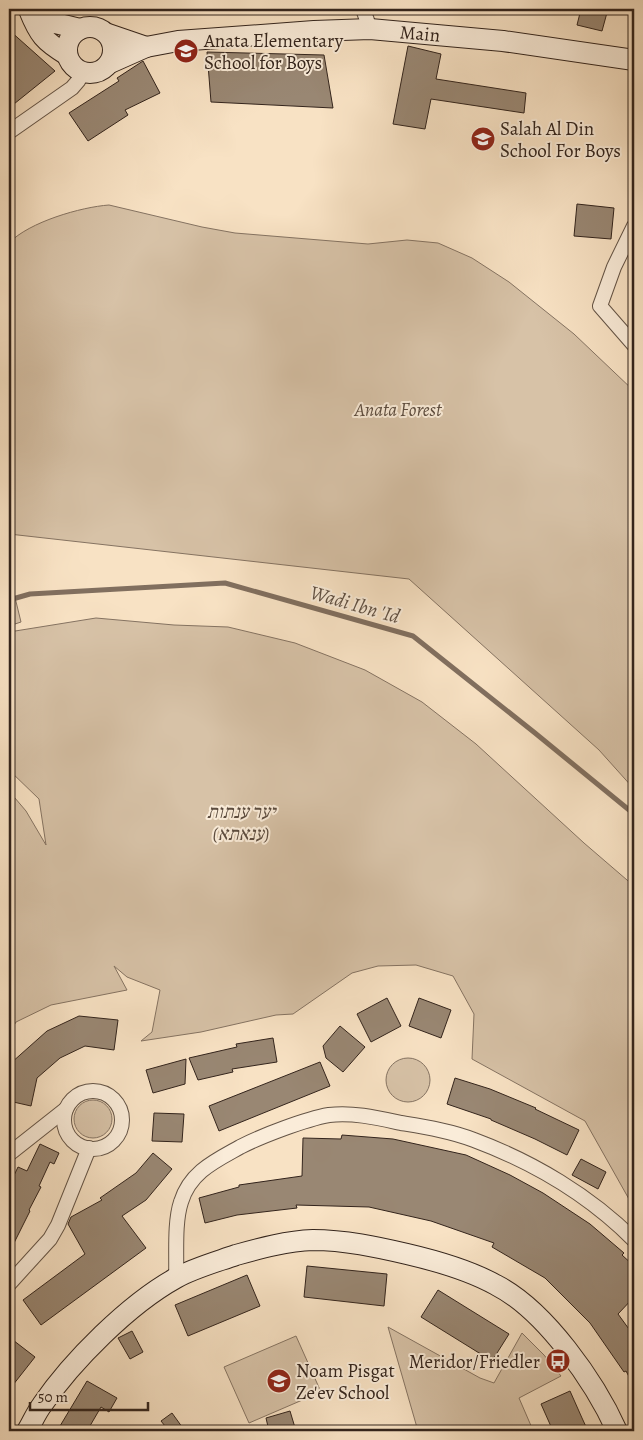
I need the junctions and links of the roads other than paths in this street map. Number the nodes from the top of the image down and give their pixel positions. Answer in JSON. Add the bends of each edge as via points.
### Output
{"nodes":[{"id":1,"x":29,"y":9,"type":"edge"},
{"id":2,"x":362,"y":9,"type":"edge"},
{"id":3,"x":370,"y":28,"type":"junction"},
{"id":4,"x":80,"y":29,"type":"junction"},
{"id":5,"x":108,"y":34,"type":"junction"},
{"id":6,"x":146,"y":47,"type":"junction"},
{"id":7,"x":68,"y":55,"type":"junction"},
{"id":8,"x":634,"y":60,"type":"edge"},
{"id":9,"x":110,"y":63,"type":"junction"},
{"id":10,"x":83,"y":72,"type":"junction"},
{"id":11,"x":9,"y":132,"type":"edge"},
{"id":12,"x":634,"y":226,"type":"edge"},
{"id":13,"x":634,"y":345,"type":"edge"},
{"id":14,"x":66,"y":1109,"type":"junction"},
{"id":15,"x":89,"y":1148,"type":"junction"},
{"id":16,"x":9,"y":1154,"type":"edge"},
{"id":17,"x":634,"y":1240,"type":"edge"},
{"id":18,"x":176,"y":1278,"type":"junction"},
{"id":19,"x":9,"y":1284,"type":"edge"},
{"id":20,"x":27,"y":1431,"type":"edge"},
{"id":21,"x":618,"y":1431,"type":"edge"}],
"edges":[{"from":1,"to":4,"type":"street","via":[[47,21]]},
{"from":1,"to":7,"type":"street","via":[[37,30]]},
{"from":2,"to":3,"type":"street"},
{"from":3,"to":6,"type":"street","name":"Main","via":[[178,41]]},
{"from":3,"to":8,"type":"street","name":"Main","via":[[503,41]]},
{"from":4,"to":5,"type":"street","via":[[95,27]]},
{"from":4,"to":7,"type":"street","via":[[69,40]]},
{"from":5,"to":6,"type":"street"},
{"from":5,"to":9,"type":"street","via":[[114,48]]},
{"from":6,"to":9,"type":"street","name":"Main"},
{"from":7,"to":10,"type":"street","via":[[70,62]]},
{"from":9,"to":10,"type":"street","via":[[98,72]]},
{"from":10,"to":11,"type":"street","via":[[72,88]]},
{"from":12,"to":13,"type":"street","via":[[600,306]]},
{"from":14,"to":15,"type":"street","via":[[64,1119],[71,1139]]},
{"from":14,"to":15,"type":"street","via":[[71,1101],[86,1091],[106,1093],[120,1108],[122,1123],[116,1137],[99,1148]]},
{"from":14,"to":16,"type":"street"},
{"from":15,"to":19,"type":"street","via":[[50,1239]]},
{"from":17,"to":18,"type":"street","via":[[616,1221],[543,1172],[473,1140],[364,1115],[330,1115],[249,1142],[205,1166],[196,1175],[181,1203]]},
{"from":18,"to":20,"type":"street","via":[[139,1302],[101,1337],[66,1374]]},
{"from":18,"to":21,"type":"street","via":[[249,1251],[313,1240],[381,1248],[459,1269],[497,1285],[521,1301],[545,1324],[589,1380]]}]}
